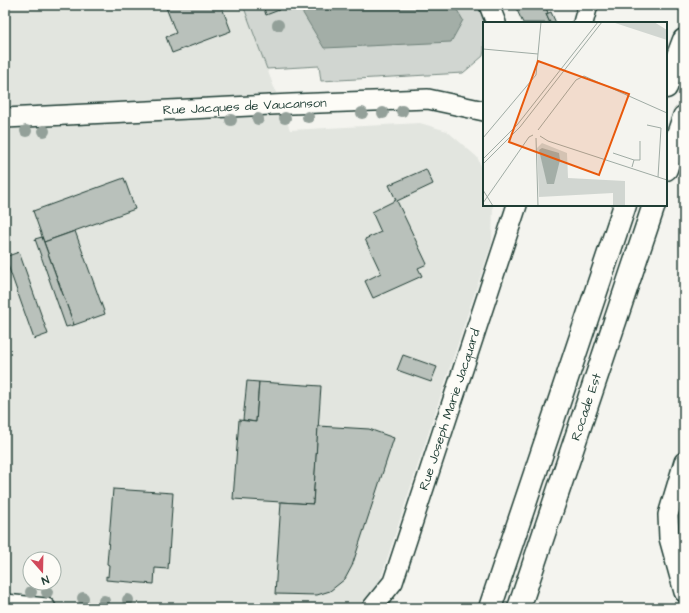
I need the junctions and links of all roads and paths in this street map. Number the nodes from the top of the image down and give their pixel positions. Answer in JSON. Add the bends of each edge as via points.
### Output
{"nodes":[{"id":1,"x":489,"y":5,"type":"edge"},
{"id":2,"x":588,"y":5,"type":"edge"},
{"id":3,"x":496,"y":22,"type":"edge"},
{"id":4,"x":583,"y":22,"type":"edge"},
{"id":5,"x":684,"y":40,"type":"edge"},
{"id":6,"x":667,"y":84,"type":"edge"},
{"id":7,"x":483,"y":111,"type":"edge"},
{"id":8,"x":684,"y":117,"type":"edge"},
{"id":9,"x":5,"y":118,"type":"edge"},
{"id":10,"x":667,"y":166,"type":"edge"},
{"id":11,"x":517,"y":206,"type":"edge"},
{"id":12,"x":625,"y":206,"type":"edge"},
{"id":13,"x":654,"y":206,"type":"edge"},
{"id":14,"x":684,"y":462,"type":"edge"},
{"id":15,"x":684,"y":592,"type":"edge"},
{"id":16,"x":5,"y":604,"type":"edge"},
{"id":17,"x":46,"y":608,"type":"edge"},
{"id":18,"x":372,"y":608,"type":"edge"},
{"id":19,"x":490,"y":608,"type":"edge"},
{"id":20,"x":519,"y":608,"type":"edge"}],
"edges":[{"from":1,"to":3,"type":"street"},
{"from":2,"to":4,"type":"street"},
{"from":5,"to":6,"type":"highway"},
{"from":7,"to":9,"type":"street","name":"Rue Jacques de Vaucanson","via":[[428,99]]},
{"from":8,"to":10,"type":"highway"},
{"from":11,"to":18,"type":"street","name":"Rue Joseph Marie Jacquard","via":[[393,582]]},
{"from":12,"to":19,"type":"highway","name":"Rocade Est"},
{"from":13,"to":20,"type":"highway","name":"Rocade Est"},
{"from":14,"to":15,"type":"street","via":[[668,514],[669,538]]},
{"from":16,"to":17,"type":"street"}]}
